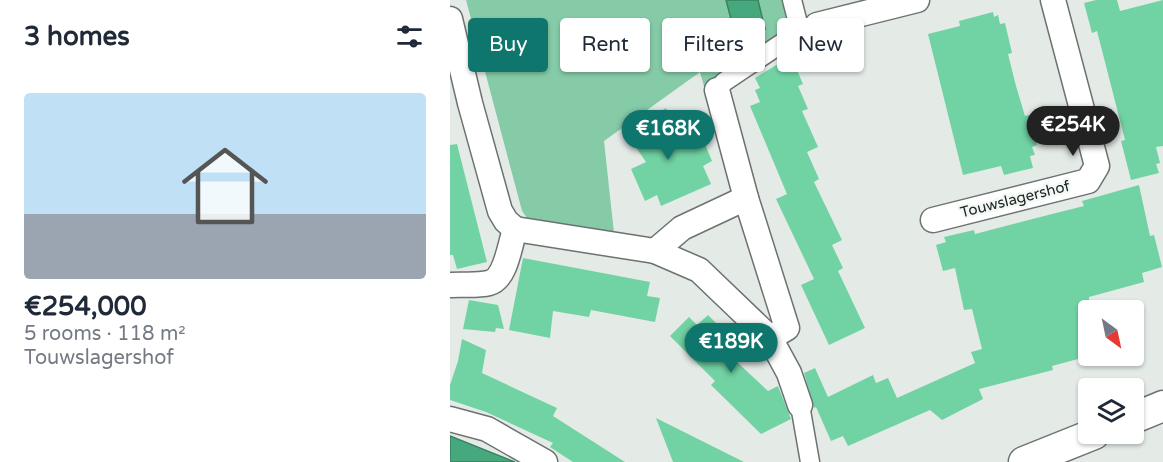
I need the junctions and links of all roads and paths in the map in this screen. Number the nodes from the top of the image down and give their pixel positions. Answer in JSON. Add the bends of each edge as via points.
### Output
{"nodes":[{"id":1,"x":792,"y":0,"type":"edge"},
{"id":2,"x":917,"y":0,"type":"edge"},
{"id":3,"x":1053,"y":0,"type":"edge"},
{"id":4,"x":803,"y":18,"type":"edge"},
{"id":5,"x":848,"y":18,"type":"edge"},
{"id":6,"x":450,"y":19,"type":"edge"},
{"id":7,"x":777,"y":48,"type":"edge"},
{"id":8,"x":717,"y":90,"type":"joint"},
{"id":9,"x":460,"y":106,"type":"edge"},
{"id":10,"x":746,"y":198,"type":"junction"},
{"id":11,"x":933,"y":220,"type":"dead end"},
{"id":12,"x":515,"y":229,"type":"junction"},
{"id":13,"x":655,"y":251,"type":"junction"},
{"id":14,"x":450,"y":285,"type":"edge"},
{"id":15,"x":770,"y":338,"type":"junction"},
{"id":16,"x":800,"y":405,"type":"joint"},
{"id":17,"x":1163,"y":406,"type":"edge"},
{"id":18,"x":1144,"y":414,"type":"edge"},
{"id":19,"x":450,"y":418,"type":"edge"},
{"id":20,"x":1078,"y":440,"type":"edge"},
{"id":21,"x":545,"y":462,"type":"edge"},
{"id":22,"x":810,"y":462,"type":"edge"},
{"id":23,"x":1024,"y":462,"type":"edge"}],
"edges":[{"from":1,"to":4,"type":"street"},
{"from":2,"to":5,"type":"street"},
{"from":3,"to":11,"type":"street","name":"Touwslagershof","via":[[1097,166],[1088,180]]},
{"from":6,"to":9,"type":"street"},
{"from":7,"to":8,"type":"street"},
{"from":8,"to":10,"type":"street"},
{"from":9,"to":12,"type":"street","via":[[500,211]]},
{"from":10,"to":13,"type":"street","via":[[682,228]]},
{"from":10,"to":15,"type":"street","via":[[787,328]]},
{"from":12,"to":13,"type":"street"},
{"from":12,"to":14,"type":"street","via":[[496,280],[488,284]]},
{"from":13,"to":15,"type":"street","via":[[699,270]]},
{"from":15,"to":16,"type":"street","via":[[789,373]]},
{"from":16,"to":22,"type":"street"},
{"from":17,"to":18,"type":"street"},
{"from":19,"to":21,"type":"street","via":[[487,429]]},
{"from":20,"to":23,"type":"street"}]}
